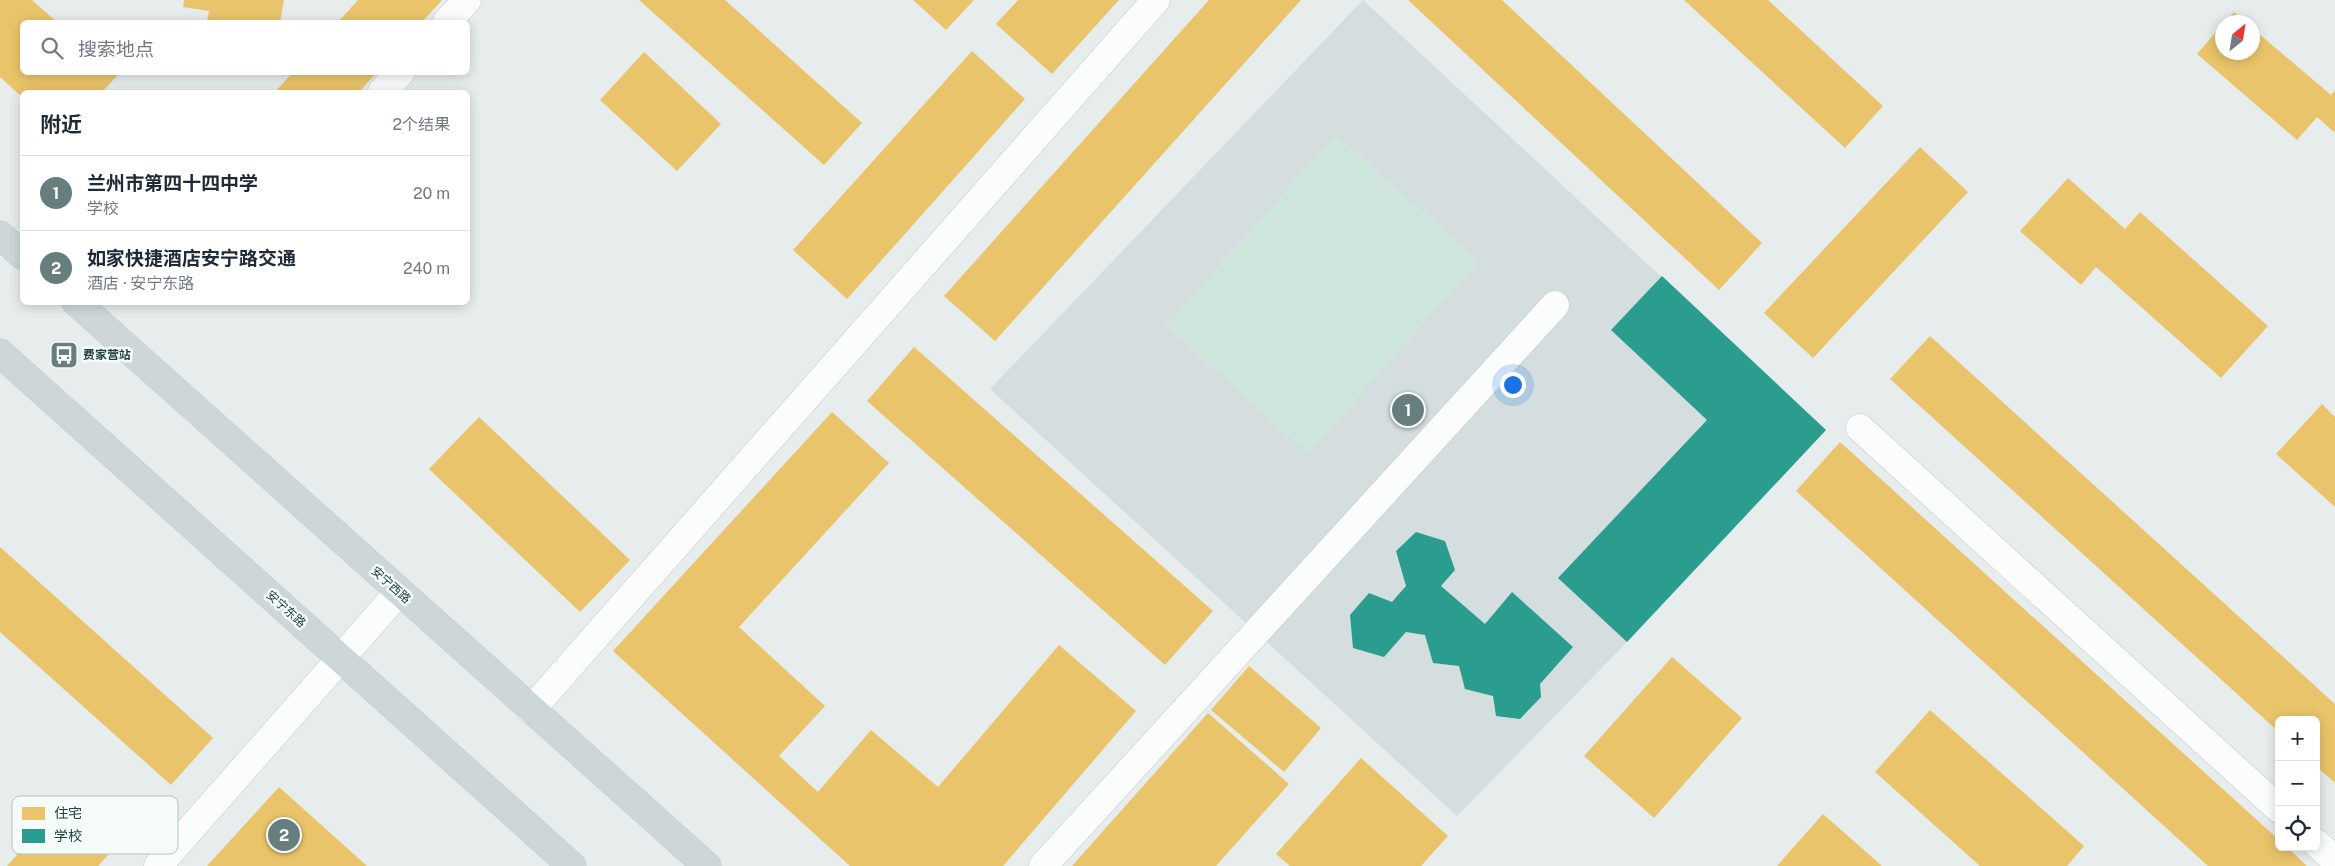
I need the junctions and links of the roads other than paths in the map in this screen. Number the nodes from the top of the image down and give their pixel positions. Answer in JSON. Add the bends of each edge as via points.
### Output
{"nodes":[{"id":1,"x":467,"y":0,"type":"edge"},
{"id":2,"x":1156,"y":0,"type":"edge"},
{"id":3,"x":449,"y":20,"type":"edge"},
{"id":4,"x":398,"y":75,"type":"edge"},
{"id":5,"x":384,"y":90,"type":"edge"},
{"id":6,"x":0,"y":235,"type":"edge"},
{"id":7,"x":20,"y":253,"type":"edge"},
{"id":8,"x":79,"y":305,"type":"edge"},
{"id":9,"x":1556,"y":306,"type":"dead end"},
{"id":10,"x":0,"y":353,"type":"edge"},
{"id":11,"x":1860,"y":428,"type":"dead end"},
{"id":12,"x":399,"y":592,"type":"junction"},
{"id":13,"x":341,"y":658,"type":"junction"},
{"id":14,"x":531,"y":710,"type":"junction"},
{"id":15,"x":2276,"y":806,"type":"edge"},
{"id":16,"x":178,"y":843,"type":"edge"},
{"id":17,"x":2320,"y":847,"type":"edge"},
{"id":18,"x":169,"y":854,"type":"edge"},
{"id":19,"x":2335,"y":860,"type":"edge"},
{"id":20,"x":158,"y":866,"type":"edge"},
{"id":21,"x":572,"y":866,"type":"edge"},
{"id":22,"x":707,"y":866,"type":"edge"},
{"id":23,"x":1043,"y":866,"type":"edge"}],
"edges":[{"from":1,"to":3,"type":"street"},
{"from":2,"to":14,"type":"street"},
{"from":4,"to":5,"type":"street"},
{"from":6,"to":7,"type":"main road"},
{"from":8,"to":12,"type":"main road","name":"安宁西路"},
{"from":9,"to":23,"type":"street"},
{"from":10,"to":13,"type":"main road","name":"安宁东路"},
{"from":11,"to":15,"type":"street"},
{"from":12,"to":13,"type":"street"},
{"from":12,"to":14,"type":"main road","name":"安宁西路"},
{"from":13,"to":16,"type":"street"},
{"from":13,"to":21,"type":"main road","name":"安宁东路"},
{"from":14,"to":22,"type":"main road","name":"安宁西路"},
{"from":17,"to":19,"type":"street"},
{"from":18,"to":20,"type":"street"}]}
